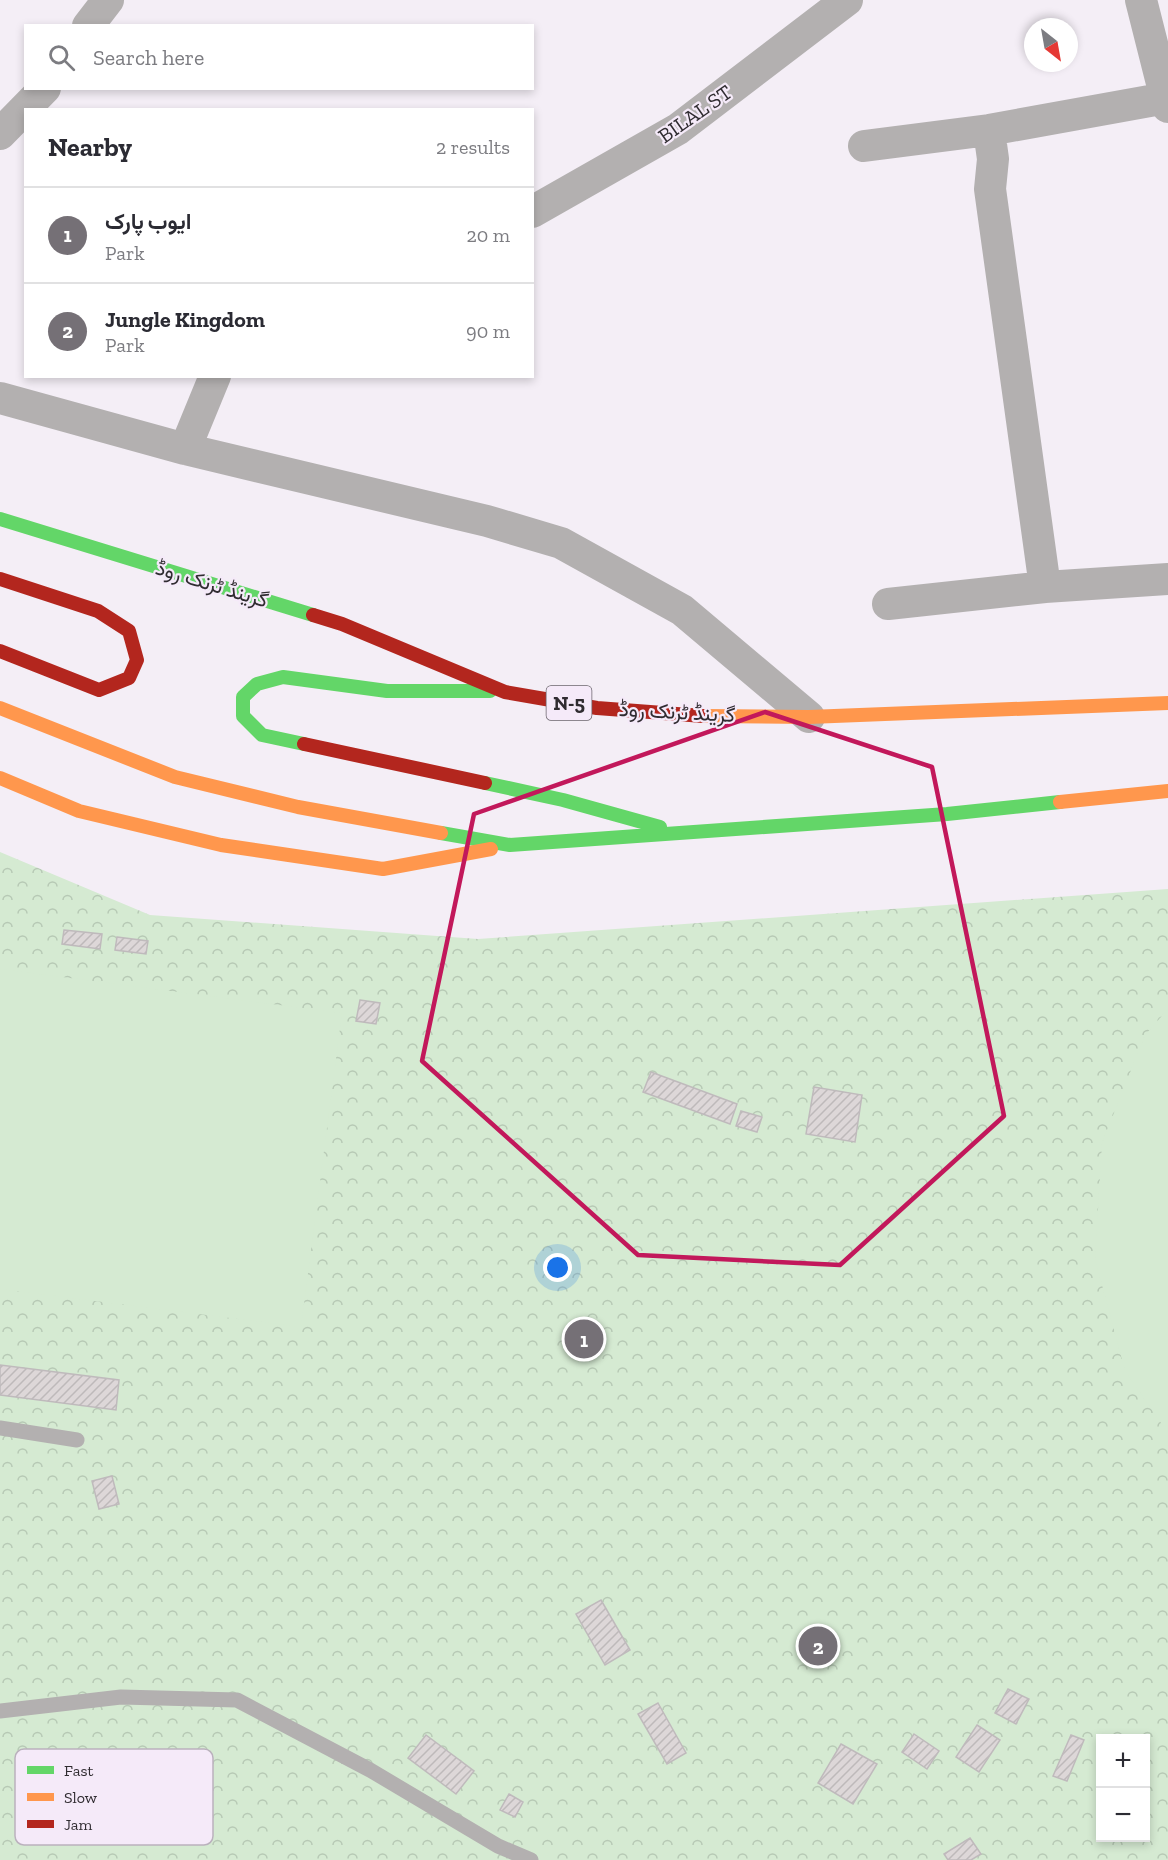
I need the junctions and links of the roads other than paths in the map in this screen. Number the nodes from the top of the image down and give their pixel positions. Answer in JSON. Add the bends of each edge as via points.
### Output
{"nodes":[{"id":1,"x":108,"y":0,"type":"edge"},
{"id":2,"x":847,"y":0,"type":"edge"},
{"id":3,"x":1141,"y":0,"type":"edge"},
{"id":4,"x":90,"y":24,"type":"edge"},
{"id":5,"x":43,"y":90,"type":"edge"},
{"id":6,"x":1167,"y":103,"type":"edge"},
{"id":7,"x":25,"y":108,"type":"edge"},
{"id":8,"x":24,"y":109,"type":"edge"},
{"id":9,"x":989,"y":129,"type":"junction"},
{"id":10,"x":0,"y":134,"type":"edge"},
{"id":11,"x":864,"y":146,"type":"dead end"},
{"id":12,"x":534,"y":211,"type":"edge"},
{"id":13,"x":214,"y":378,"type":"edge"},
{"id":14,"x":0,"y":398,"type":"edge"},
{"id":15,"x":185,"y":449,"type":"junction"},
{"id":16,"x":0,"y":519,"type":"edge"},
{"id":17,"x":0,"y":579,"type":"edge"},
{"id":18,"x":1168,"y":579,"type":"edge"},
{"id":19,"x":1045,"y":587,"type":"junction"},
{"id":20,"x":888,"y":604,"type":"dead end"},
{"id":21,"x":0,"y":651,"type":"edge"},
{"id":22,"x":505,"y":692,"type":"junction"},
{"id":23,"x":1168,"y":703,"type":"edge"},
{"id":24,"x":0,"y":708,"type":"edge"},
{"id":25,"x":809,"y":717,"type":"junction"},
{"id":26,"x":0,"y":778,"type":"edge"},
{"id":27,"x":1168,"y":791,"type":"edge"},
{"id":28,"x":684,"y":834,"type":"junction"},
{"id":29,"x":510,"y":845,"type":"junction"},
{"id":30,"x":0,"y":1428,"type":"edge"},
{"id":31,"x":77,"y":1440,"type":"dead end"},
{"id":32,"x":0,"y":1711,"type":"edge"},
{"id":33,"x":531,"y":1860,"type":"edge"}],
"edges":[{"from":1,"to":4,"type":"street"},
{"from":2,"to":12,"type":"street","name":"BILAL ST","via":[[678,129]]},
{"from":3,"to":6,"type":"street"},
{"from":5,"to":7,"type":"street"},
{"from":6,"to":9,"type":"street"},
{"from":8,"to":10,"type":"street"},
{"from":9,"to":11,"type":"street"},
{"from":9,"to":19,"type":"street","via":[[993,159],[990,189]]},
{"from":13,"to":15,"type":"street"},
{"from":14,"to":15,"type":"street"},
{"from":15,"to":25,"type":"street","via":[[487,521],[561,543],[682,610]]},
{"from":16,"to":22,"type":"highway","name":"گرینڈ ٹرنک روڈ","number":"N-5","via":[[342,624]]},
{"from":17,"to":21,"type":"highway","via":[[98,612],[129,632],[137,660],[129,678],[99,690]]},
{"from":18,"to":19,"type":"street"},
{"from":19,"to":20,"type":"street"},
{"from":22,"to":25,"type":"highway","name":"گرینڈ ٹرنک روڈ","number":"N-5","via":[[597,708],[699,716]]},
{"from":22,"to":28,"type":"highway","via":[[387,691],[283,677],[257,684],[243,697],[243,716],[262,735],[563,800]]},
{"from":23,"to":25,"type":"highway","name":"گرینڈ ٹرنک روڈ","number":"N-5"},
{"from":24,"to":29,"type":"highway","via":[[175,777],[298,807]]},
{"from":26,"to":29,"type":"highway","via":[[79,811],[221,845],[382,869]]},
{"from":27,"to":28,"type":"highway","via":[[947,814]]},
{"from":28,"to":29,"type":"highway"},
{"from":30,"to":31,"type":"lane"},
{"from":32,"to":33,"type":"lane","via":[[121,1697],[237,1700],[370,1770],[498,1846]]}]}
